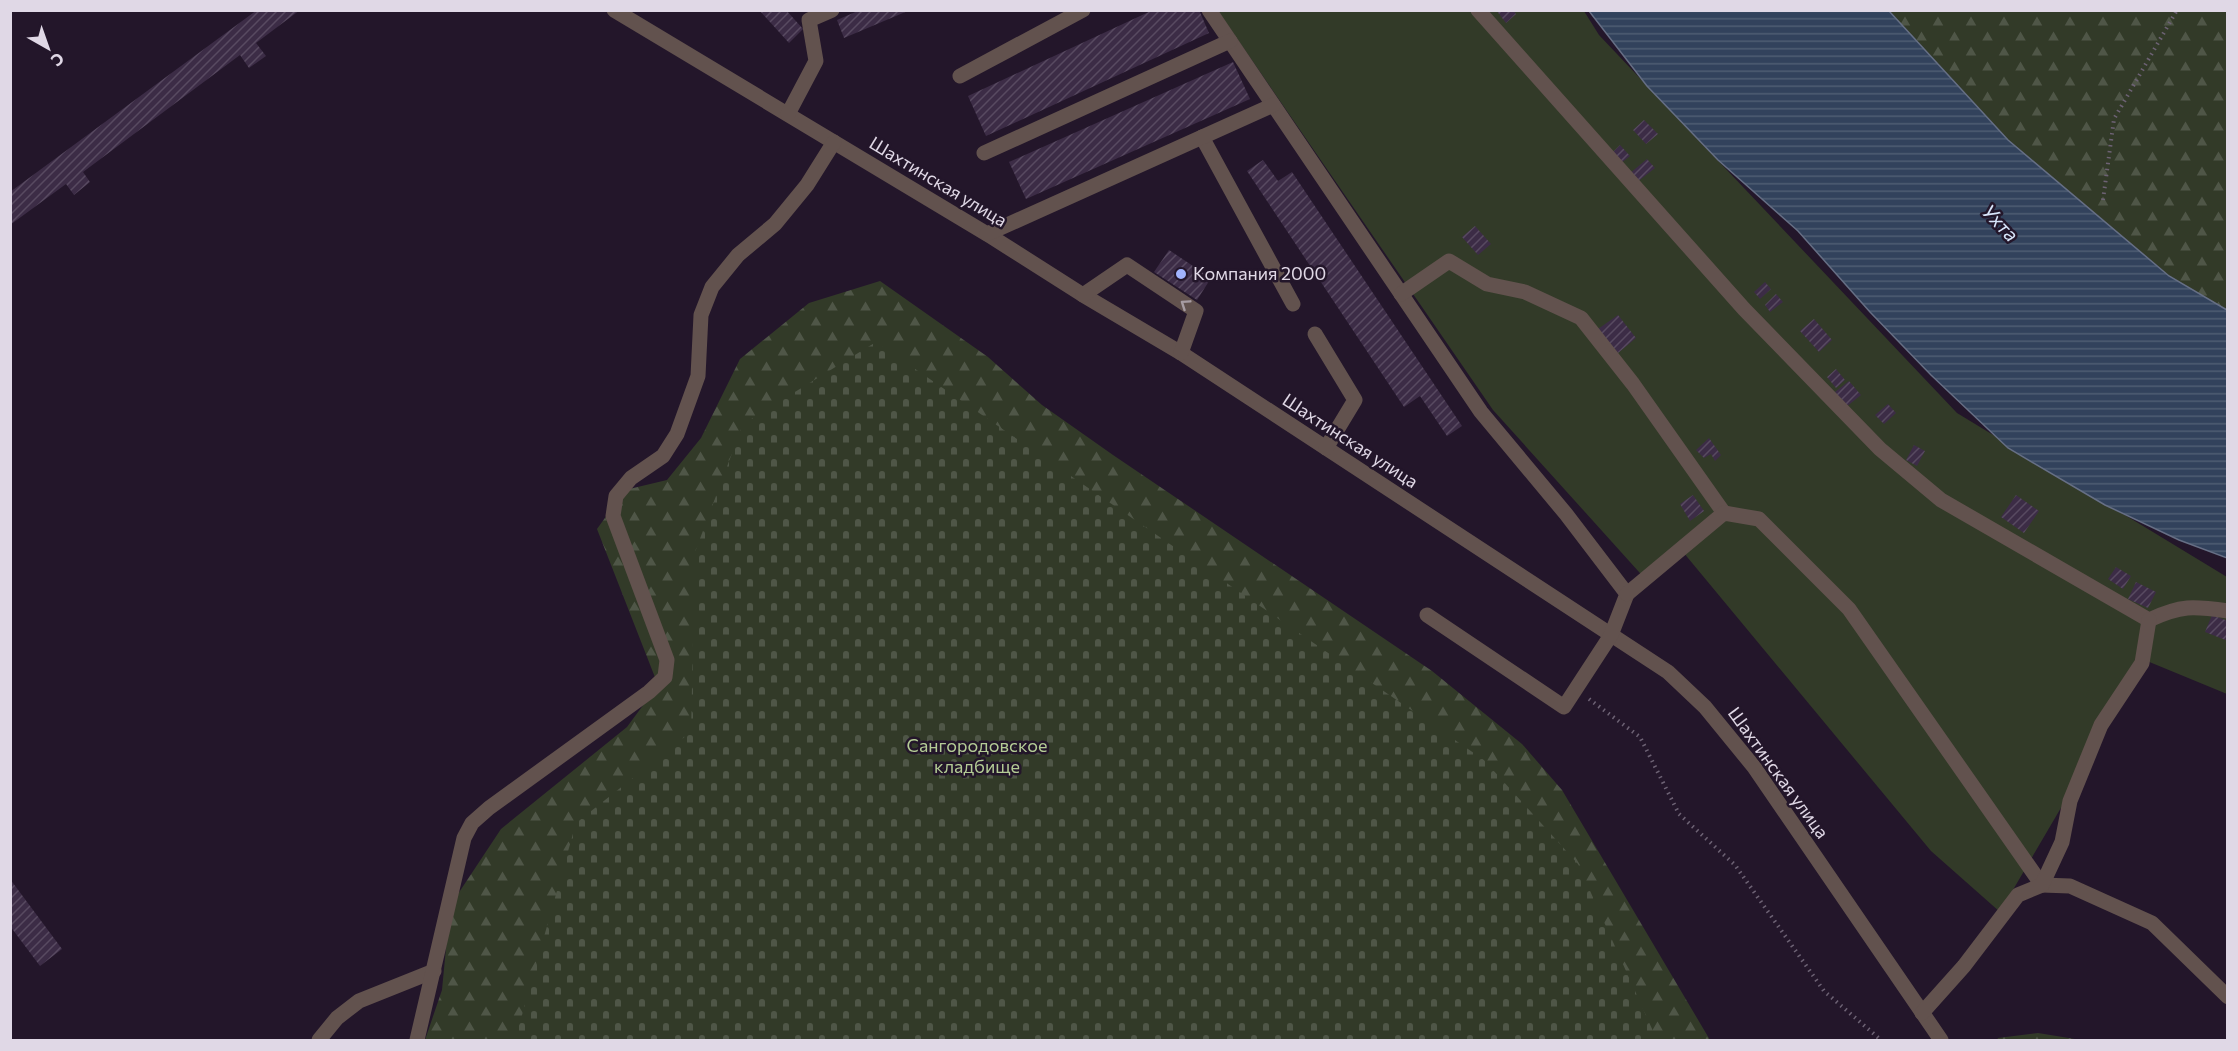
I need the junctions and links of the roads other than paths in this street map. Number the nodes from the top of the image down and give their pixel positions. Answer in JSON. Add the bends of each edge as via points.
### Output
{"nodes":[{"id":1,"x":614,"y":10,"type":"edge"},
{"id":2,"x":832,"y":10,"type":"edge"},
{"id":3,"x":1209,"y":10,"type":"edge"},
{"id":4,"x":1478,"y":10,"type":"edge"},
{"id":5,"x":1075,"y":12,"type":"edge"},
{"id":6,"x":805,"y":15,"type":"edge"},
{"id":7,"x":1230,"y":41,"type":"junction"},
{"id":8,"x":960,"y":76,"type":"dead end"},
{"id":9,"x":1273,"y":105,"type":"junction"},
{"id":10,"x":788,"y":114,"type":"junction"},
{"id":11,"x":1202,"y":137,"type":"junction"},
{"id":12,"x":834,"y":142,"type":"junction"},
{"id":13,"x":984,"y":153,"type":"dead end"},
{"id":14,"x":987,"y":234,"type":"junction"},
{"id":15,"x":1401,"y":294,"type":"junction"},
{"id":16,"x":1083,"y":295,"type":"junction"},
{"id":17,"x":1293,"y":304,"type":"dead end"},
{"id":18,"x":1315,"y":334,"type":"dead end"},
{"id":19,"x":1181,"y":353,"type":"junction"},
{"id":20,"x":1326,"y":448,"type":"junction"},
{"id":21,"x":1724,"y":513,"type":"junction"},
{"id":22,"x":1627,"y":594,"type":"junction"},
{"id":23,"x":2228,"y":611,"type":"edge"},
{"id":24,"x":1427,"y":615,"type":"dead end"},
{"id":25,"x":2149,"y":620,"type":"junction"},
{"id":26,"x":1611,"y":635,"type":"junction"},
{"id":27,"x":2042,"y":885,"type":"junction"},
{"id":28,"x":434,"y":971,"type":"junction"},
{"id":29,"x":2228,"y":997,"type":"edge"},
{"id":30,"x":1922,"y":1013,"type":"junction"},
{"id":31,"x":319,"y":1041,"type":"edge"},
{"id":32,"x":417,"y":1041,"type":"edge"},
{"id":33,"x":1941,"y":1041,"type":"edge"}],
"edges":[{"from":1,"to":10,"type":"street","name":"Шахтинская улица"},
{"from":2,"to":6,"type":"street"},
{"from":3,"to":7,"type":"street"},
{"from":4,"to":25,"type":"street","via":[[1744,309],[1880,449],[1941,500]]},
{"from":5,"to":8,"type":"street"},
{"from":6,"to":10,"type":"street","via":[[816,61]]},
{"from":7,"to":9,"type":"street"},
{"from":7,"to":13,"type":"street"},
{"from":9,"to":11,"type":"street"},
{"from":9,"to":15,"type":"street"},
{"from":10,"to":12,"type":"street","name":"Шахтинская улица"},
{"from":11,"to":14,"type":"street"},
{"from":11,"to":17,"type":"street"},
{"from":12,"to":14,"type":"street","name":"Шахтинская улица"},
{"from":12,"to":28,"type":"street","via":[[807,185],[775,224],[738,255],[712,287],[701,315],[698,376],[677,434],[663,456],[631,478],[616,496],[613,516],[667,660],[664,677],[472,823],[464,838]]},
{"from":14,"to":16,"type":"street","name":"Шахтинская улица"},
{"from":15,"to":21,"type":"street","via":[[1449,261],[1487,284],[1525,292],[1581,318]]},
{"from":15,"to":22,"type":"street","via":[[1481,412]]},
{"from":16,"to":19,"type":"street","name":"Шахтинская улица"},
{"from":19,"to":16,"type":"street","one_way":true,"via":[[1196,312],[1127,265]]},
{"from":18,"to":20,"type":"street","via":[[1355,399]]},
{"from":19,"to":20,"type":"street","name":"Шахтинская улица"},
{"from":20,"to":26,"type":"street","name":"Шахтинская улица"},
{"from":21,"to":22,"type":"street"},
{"from":21,"to":27,"type":"street","via":[[1759,519],[1849,609]]},
{"from":22,"to":26,"type":"street"},
{"from":23,"to":25,"type":"street","via":[[2198,606],[2173,608]]},
{"from":24,"to":26,"type":"street","via":[[1564,707]]},
{"from":25,"to":27,"type":"street","via":[[2142,663],[2101,725],[2070,801],[2062,842]]},
{"from":26,"to":30,"type":"street","name":"Шахтинская улица","via":[[1668,672],[1712,715],[1754,767]]},
{"from":27,"to":29,"type":"street","via":[[2070,886],[2152,923]]},
{"from":27,"to":30,"type":"street","via":[[2018,895]]},
{"from":28,"to":31,"type":"street","via":[[359,1002],[338,1018]]},
{"from":28,"to":32,"type":"street"},
{"from":30,"to":33,"type":"street","name":"Шахтинская улица"}]}
